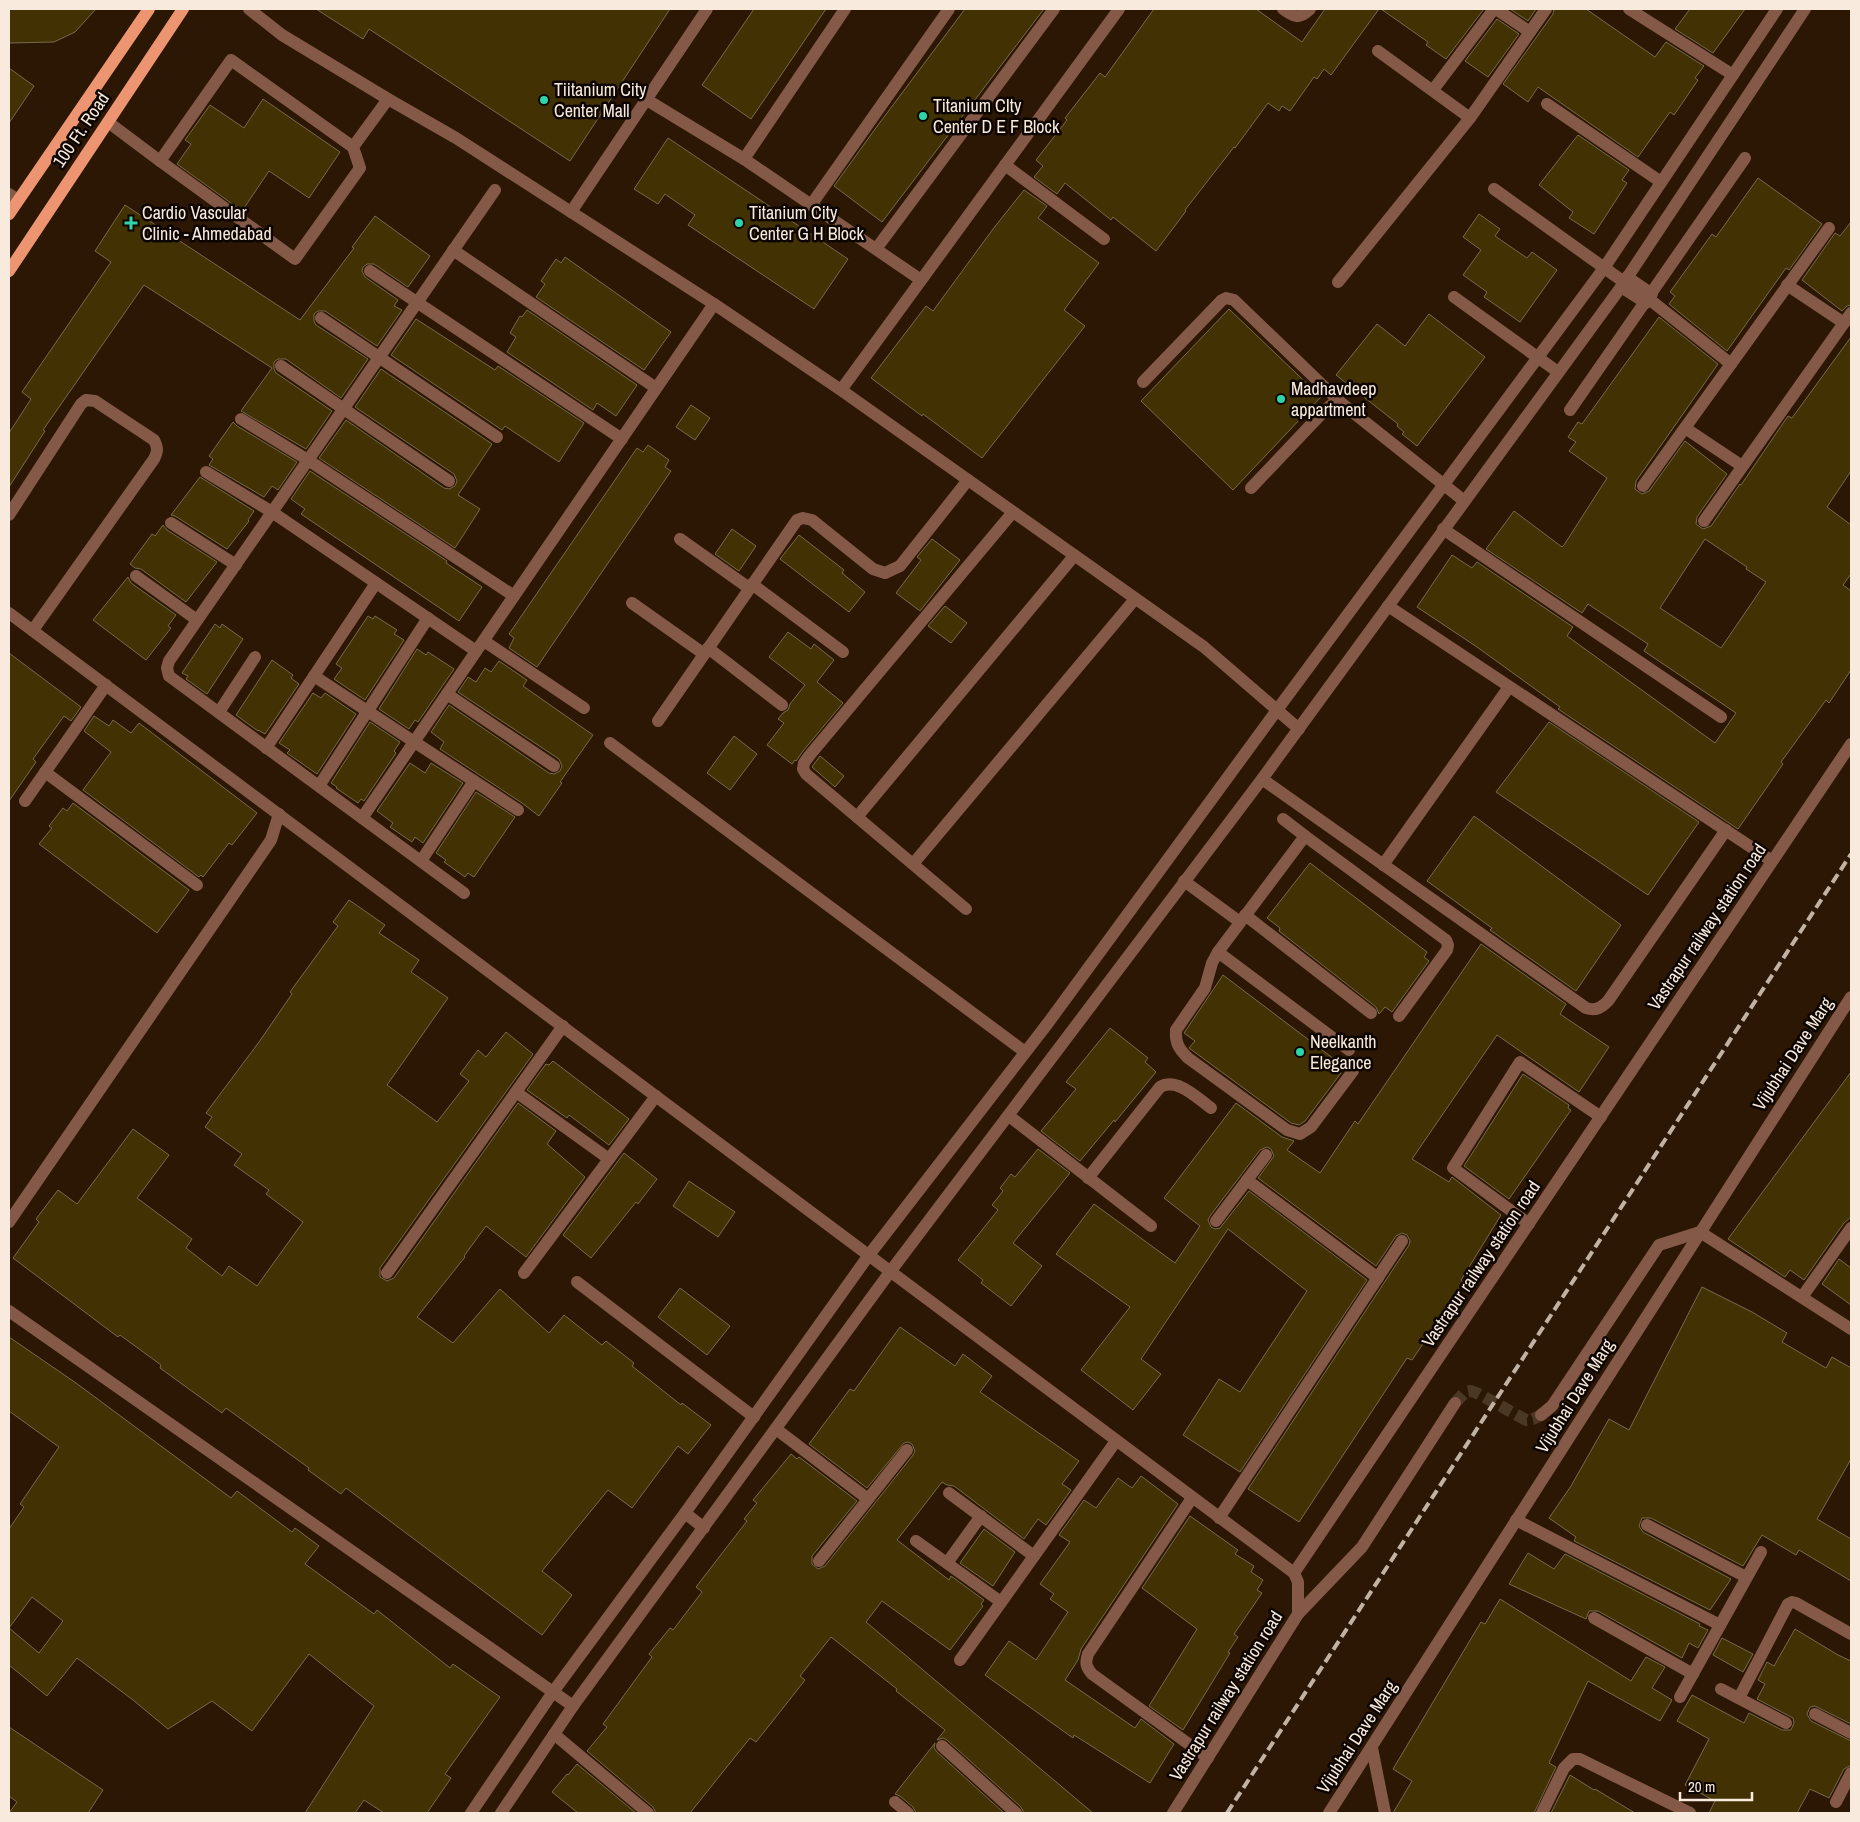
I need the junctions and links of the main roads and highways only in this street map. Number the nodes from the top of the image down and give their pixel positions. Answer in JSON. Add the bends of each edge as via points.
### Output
{"nodes":[{"id":1,"x":149,"y":9,"type":"edge"},
{"id":2,"x":183,"y":9,"type":"edge"},
{"id":3,"x":13,"y":197,"type":"edge"},
{"id":4,"x":9,"y":214,"type":"edge"},
{"id":5,"x":9,"y":272,"type":"edge"}],
"edges":[{"from":1,"to":3,"type":"main road"},
{"from":2,"to":5,"type":"main road","name":"100 Ft. Road"},
{"from":3,"to":4,"type":"main road"}]}
